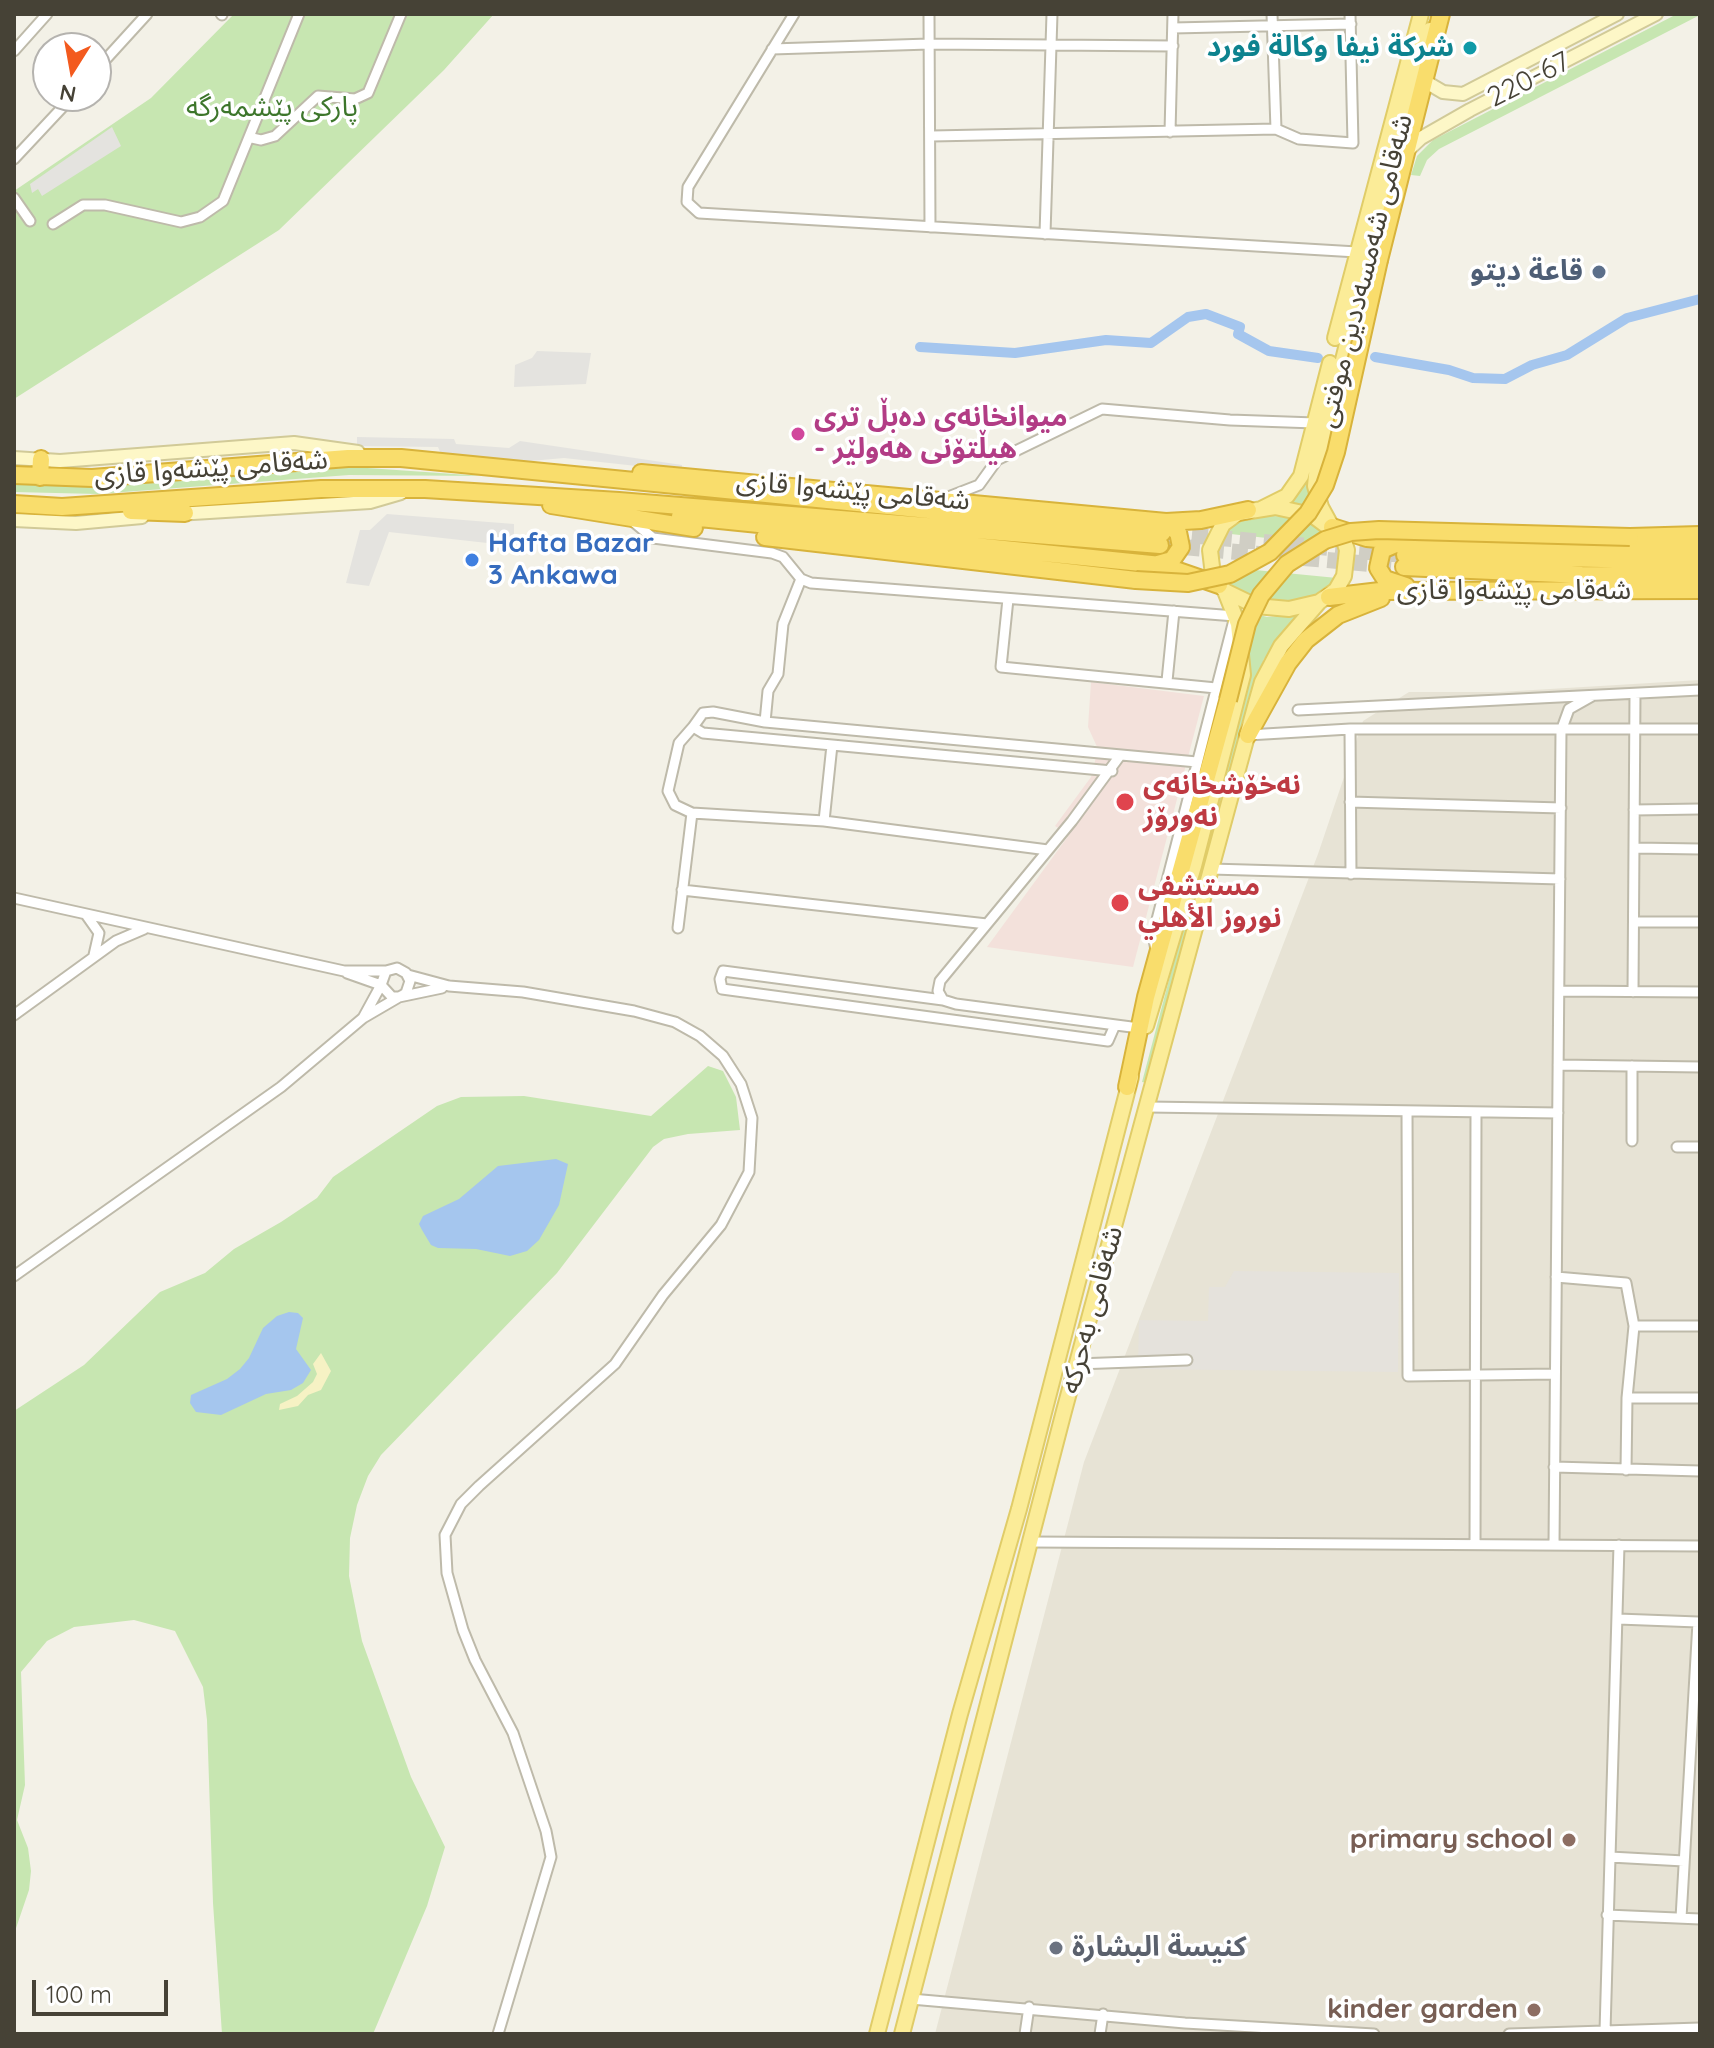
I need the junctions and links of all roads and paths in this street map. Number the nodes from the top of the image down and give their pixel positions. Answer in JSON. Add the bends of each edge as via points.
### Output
{"nodes":[{"id":1,"x":47,"y":14,"type":"edge"},
{"id":2,"x":147,"y":14,"type":"edge"},
{"id":3,"x":299,"y":14,"type":"edge"},
{"id":4,"x":401,"y":14,"type":"edge"},
{"id":5,"x":794,"y":14,"type":"edge"},
{"id":6,"x":929,"y":14,"type":"edge"},
{"id":7,"x":1052,"y":14,"type":"edge"},
{"id":8,"x":1173,"y":14,"type":"edge"},
{"id":9,"x":1272,"y":14,"type":"edge"},
{"id":10,"x":1421,"y":14,"type":"edge"},
{"id":11,"x":1438,"y":14,"type":"edge"},
{"id":12,"x":1617,"y":14,"type":"edge"},
{"id":13,"x":1656,"y":14,"type":"edge"},
{"id":14,"x":1351,"y":19,"type":"edge"},
{"id":15,"x":1272,"y":27,"type":"junction"},
{"id":16,"x":1173,"y":28,"type":"junction"},
{"id":17,"x":929,"y":44,"type":"junction"},
{"id":18,"x":1053,"y":45,"type":"junction"},
{"id":19,"x":1173,"y":46,"type":"junction"},
{"id":20,"x":772,"y":49,"type":"junction"},
{"id":21,"x":14,"y":51,"type":"edge"},
{"id":22,"x":112,"y":52,"type":"edge"},
{"id":23,"x":1426,"y":82,"type":"junction"},
{"id":24,"x":1463,"y":94,"type":"junction"},
{"id":25,"x":1470,"y":110,"type":"junction"},
{"id":26,"x":58,"y":112,"type":"edge"},
{"id":27,"x":1276,"y":129,"type":"junction"},
{"id":28,"x":1170,"y":132,"type":"junction"},
{"id":29,"x":1050,"y":135,"type":"junction"},
{"id":30,"x":932,"y":136,"type":"junction"},
{"id":31,"x":252,"y":138,"type":"junction"},
{"id":32,"x":1406,"y":152,"type":"junction"},
{"id":33,"x":14,"y":159,"type":"edge"},
{"id":34,"x":14,"y":198,"type":"edge"},
{"id":35,"x":14,"y":206,"type":"edge"},
{"id":36,"x":53,"y":224,"type":"dead end"},
{"id":37,"x":930,"y":227,"type":"junction"},
{"id":38,"x":1045,"y":234,"type":"junction"},
{"id":39,"x":1357,"y":252,"type":"junction"},
{"id":40,"x":1315,"y":423,"type":"junction"},
{"id":41,"x":14,"y":458,"type":"edge"},
{"id":42,"x":456,"y":464,"type":"junction"},
{"id":43,"x":40,"y":468,"type":"junction"},
{"id":44,"x":14,"y":475,"type":"edge"},
{"id":45,"x":429,"y":489,"type":"junction"},
{"id":46,"x":943,"y":499,"type":"junction"},
{"id":47,"x":530,"y":501,"type":"junction"},
{"id":48,"x":14,"y":504,"type":"edge"},
{"id":49,"x":206,"y":505,"type":"junction"},
{"id":50,"x":62,"y":507,"type":"junction"},
{"id":51,"x":1254,"y":509,"type":"junction"},
{"id":52,"x":185,"y":513,"type":"junction"},
{"id":53,"x":630,"y":519,"type":"junction"},
{"id":54,"x":14,"y":520,"type":"edge"},
{"id":55,"x":1149,"y":520,"type":"junction"},
{"id":56,"x":1332,"y":527,"type":"junction"},
{"id":57,"x":1700,"y":535,"type":"edge"},
{"id":58,"x":1700,"y":548,"type":"edge"},
{"id":59,"x":1406,"y":555,"type":"junction"},
{"id":60,"x":1700,"y":561,"type":"edge"},
{"id":61,"x":1152,"y":564,"type":"junction"},
{"id":62,"x":1700,"y":576,"type":"edge"},
{"id":63,"x":801,"y":579,"type":"junction"},
{"id":64,"x":1222,"y":588,"type":"junction"},
{"id":65,"x":1434,"y":590,"type":"junction"},
{"id":66,"x":1458,"y":590,"type":"junction"},
{"id":67,"x":1700,"y":590,"type":"edge"},
{"id":68,"x":1008,"y":599,"type":"junction"},
{"id":69,"x":1324,"y":600,"type":"junction"},
{"id":70,"x":1174,"y":611,"type":"junction"},
{"id":71,"x":1235,"y":616,"type":"junction"},
{"id":72,"x":1167,"y":681,"type":"junction"},
{"id":73,"x":1700,"y":690,"type":"edge"},
{"id":74,"x":1222,"y":694,"type":"junction"},
{"id":75,"x":1635,"y":694,"type":"junction"},
{"id":76,"x":1592,"y":696,"type":"junction"},
{"id":77,"x":1298,"y":710,"type":"dead end"},
{"id":78,"x":765,"y":722,"type":"junction"},
{"id":79,"x":693,"y":727,"type":"junction"},
{"id":80,"x":1350,"y":729,"type":"junction"},
{"id":81,"x":1700,"y":729,"type":"edge"},
{"id":82,"x":1634,"y":730,"type":"junction"},
{"id":83,"x":1561,"y":731,"type":"junction"},
{"id":84,"x":1248,"y":735,"type":"junction"},
{"id":85,"x":832,"y":745,"type":"junction"},
{"id":86,"x":1119,"y":757,"type":"junction"},
{"id":87,"x":1197,"y":762,"type":"junction"},
{"id":88,"x":1112,"y":771,"type":"junction"},
{"id":89,"x":1350,"y":802,"type":"junction"},
{"id":90,"x":1561,"y":808,"type":"junction"},
{"id":91,"x":1700,"y":809,"type":"edge"},
{"id":92,"x":1634,"y":810,"type":"junction"},
{"id":93,"x":692,"y":813,"type":"junction"},
{"id":94,"x":824,"y":821,"type":"junction"},
{"id":95,"x":1635,"y":848,"type":"junction"},
{"id":96,"x":1700,"y":849,"type":"edge"},
{"id":97,"x":1048,"y":850,"type":"junction"},
{"id":98,"x":1211,"y":869,"type":"junction"},
{"id":99,"x":1351,"y":874,"type":"junction"},
{"id":100,"x":1560,"y":879,"type":"junction"},
{"id":101,"x":682,"y":890,"type":"junction"},
{"id":102,"x":14,"y":898,"type":"edge"},
{"id":103,"x":74,"y":911,"type":"junction"},
{"id":104,"x":1634,"y":922,"type":"junction"},
{"id":105,"x":1700,"y":922,"type":"edge"},
{"id":106,"x":987,"y":924,"type":"junction"},
{"id":107,"x":678,"y":928,"type":"dead end"},
{"id":108,"x":159,"y":929,"type":"junction"},
{"id":109,"x":1158,"y":953,"type":"junction"},
{"id":110,"x":89,"y":961,"type":"junction"},
{"id":111,"x":344,"y":971,"type":"junction"},
{"id":112,"x":386,"y":971,"type":"junction"},
{"id":113,"x":408,"y":975,"type":"junction"},
{"id":114,"x":381,"y":985,"type":"junction"},
{"id":115,"x":449,"y":986,"type":"junction"},
{"id":116,"x":1559,"y":991,"type":"junction"},
{"id":117,"x":1633,"y":992,"type":"junction"},
{"id":118,"x":1700,"y":992,"type":"edge"},
{"id":119,"x":399,"y":997,"type":"junction"},
{"id":120,"x":943,"y":1000,"type":"junction"},
{"id":121,"x":14,"y":1015,"type":"edge"},
{"id":122,"x":363,"y":1018,"type":"junction"},
{"id":123,"x":1115,"y":1025,"type":"junction"},
{"id":124,"x":1139,"y":1028,"type":"junction"},
{"id":125,"x":1558,"y":1065,"type":"junction"},
{"id":126,"x":1632,"y":1066,"type":"junction"},
{"id":127,"x":1700,"y":1067,"type":"edge"},
{"id":128,"x":1127,"y":1087,"type":"junction"},
{"id":129,"x":1148,"y":1107,"type":"junction"},
{"id":130,"x":1407,"y":1111,"type":"junction"},
{"id":131,"x":1476,"y":1112,"type":"junction"},
{"id":132,"x":1558,"y":1113,"type":"junction"},
{"id":133,"x":1632,"y":1141,"type":"dead end"},
{"id":134,"x":1677,"y":1147,"type":"dead end"},
{"id":135,"x":1700,"y":1147,"type":"edge"},
{"id":136,"x":14,"y":1276,"type":"edge"},
{"id":137,"x":1556,"y":1277,"type":"junction"},
{"id":138,"x":1634,"y":1326,"type":"junction"},
{"id":139,"x":1700,"y":1326,"type":"edge"},
{"id":140,"x":1187,"y":1360,"type":"dead end"},
{"id":141,"x":1077,"y":1364,"type":"junction"},
{"id":142,"x":1555,"y":1374,"type":"junction"},
{"id":143,"x":1476,"y":1376,"type":"junction"},
{"id":144,"x":1627,"y":1398,"type":"junction"},
{"id":145,"x":1700,"y":1398,"type":"edge"},
{"id":146,"x":1554,"y":1467,"type":"junction"},
{"id":147,"x":1626,"y":1470,"type":"junction"},
{"id":148,"x":1700,"y":1471,"type":"edge"},
{"id":149,"x":1031,"y":1542,"type":"junction"},
{"id":150,"x":1475,"y":1544,"type":"junction"},
{"id":151,"x":1554,"y":1544,"type":"junction"},
{"id":152,"x":1619,"y":1545,"type":"junction"},
{"id":153,"x":1700,"y":1546,"type":"edge"},
{"id":154,"x":1618,"y":1619,"type":"junction"},
{"id":155,"x":1699,"y":1622,"type":"edge"},
{"id":156,"x":1610,"y":1857,"type":"junction"},
{"id":157,"x":1684,"y":1861,"type":"junction"},
{"id":158,"x":1607,"y":1915,"type":"junction"},
{"id":159,"x":1681,"y":1918,"type":"junction"},
{"id":160,"x":1700,"y":1919,"type":"edge"},
{"id":161,"x":911,"y":1999,"type":"junction"},
{"id":162,"x":1029,"y":2007,"type":"junction"},
{"id":163,"x":1103,"y":2014,"type":"junction"},
{"id":164,"x":1184,"y":2029,"type":"edge"},
{"id":165,"x":1697,"y":2030,"type":"edge"},
{"id":166,"x":1605,"y":2031,"type":"junction"},
{"id":167,"x":1648,"y":2032,"type":"edge"},
{"id":168,"x":1577,"y":2033,"type":"edge"},
{"id":169,"x":498,"y":2034,"type":"edge"},
{"id":170,"x":877,"y":2034,"type":"edge"},
{"id":171,"x":902,"y":2034,"type":"edge"},
{"id":172,"x":1025,"y":2034,"type":"edge"},
{"id":173,"x":1100,"y":2034,"type":"edge"},
{"id":174,"x":1374,"y":2034,"type":"edge"},
{"id":175,"x":1509,"y":2034,"type":"edge"}],
"edges":[{"from":1,"to":21,"type":"street"},
{"from":2,"to":22,"type":"street"},
{"from":3,"to":31,"type":"street"},
{"from":4,"to":31,"type":"street","via":[[368,93],[355,99],[318,96],[275,136]]},
{"from":5,"to":20,"type":"street"},
{"from":6,"to":17,"type":"street"},
{"from":7,"to":18,"type":"street"},
{"from":8,"to":16,"type":"street"},
{"from":9,"to":15,"type":"street"},
{"from":10,"to":39,"type":"main road","name":"شەقامی شەمسەددین موفتی"},
{"from":11,"to":23,"type":"highway"},
{"from":11,"to":56,"type":"main road","name":"شەقامی شەمسەددین موفتی","via":[[1401,126],[1317,465],[1319,499]]},
{"from":12,"to":24,"type":"street","name":"220-67"},
{"from":13,"to":25,"type":"street","name":"220-67"},
{"from":14,"to":15,"type":"street"},
{"from":14,"to":27,"type":"street","via":[[1353,143],[1299,139]]},
{"from":15,"to":16,"type":"street"},
{"from":15,"to":27,"type":"street"},
{"from":16,"to":19,"type":"street"},
{"from":17,"to":18,"type":"street"},
{"from":17,"to":20,"type":"street"},
{"from":17,"to":30,"type":"street"},
{"from":18,"to":19,"type":"street"},
{"from":18,"to":29,"type":"street"},
{"from":19,"to":28,"type":"street"},
{"from":20,"to":37,"type":"street","via":[[688,187],[687,202],[699,213]]},
{"from":23,"to":24,"type":"street","name":"220-67","via":[[1443,92]]},
{"from":23,"to":32,"type":"highway"},
{"from":24,"to":25,"type":"street","via":[[1461,104]]},
{"from":25,"to":32,"type":"street","name":"220-67"},
{"from":26,"to":33,"type":"street"},
{"from":27,"to":28,"type":"street"},
{"from":28,"to":29,"type":"street"},
{"from":29,"to":30,"type":"street"},
{"from":29,"to":38,"type":"street"},
{"from":30,"to":37,"type":"street"},
{"from":31,"to":36,"type":"street","via":[[229,193],[200,217],[181,222],[83,205]]},
{"from":32,"to":53,"type":"highway","bridge":true,"via":[[1325,485],[1303,520],[1270,552],[1230,574],[1188,583],[1136,580]]},
{"from":34,"to":35,"type":"street","via":[[28,223]]},
{"from":37,"to":38,"type":"street"},
{"from":38,"to":39,"type":"street"},
{"from":39,"to":40,"type":"main road","name":"شەقامی شەمسەددین موفتی"},
{"from":40,"to":46,"type":"street","via":[[1102,409],[997,460],[979,485]]},
{"from":40,"to":51,"type":"main road","name":"شەقامی شەمسەددین موفتی","via":[[1296,487],[1275,505]]},
{"from":41,"to":43,"type":"street"},
{"from":42,"to":43,"type":"highway","name":"شەقامی پێشەوا قازی","via":[[348,458],[92,478]]},
{"from":42,"to":45,"type":"highway","name":"شەقامی پێشەوا قازی","via":[[1161,539]]},
{"from":42,"to":46,"type":"highway","name":"شەقامی پێشەوا قازی","via":[[615,471]]},
{"from":43,"to":44,"type":"highway","name":"شەقامی پێشەوا قازی"},
{"from":45,"to":47,"type":"highway","name":"شەقامی پێشەوا قازی"},
{"from":45,"to":49,"type":"highway","name":"شەقامی پێشەوا قازی","via":[[321,489]]},
{"from":46,"to":55,"type":"highway","name":"شەقامی پێشەوا قازی"},
{"from":47,"to":53,"type":"highway"},
{"from":47,"to":61,"type":"highway","name":"شەقامی پێشەوا قازی"},
{"from":48,"to":50,"type":"highway","name":"شەقامی پێشەوا قازی"},
{"from":49,"to":50,"type":"highway","name":"شەقامی پێشەوا قازی"},
{"from":49,"to":52,"type":"street"},
{"from":50,"to":52,"type":"highway"},
{"from":51,"to":55,"type":"highway","name":"شەقامی پێشەوا قازی","via":[[1201,520]]},
{"from":51,"to":56,"type":"main road","name":"شەقامی پێشەوا قازی","via":[[1300,510]]},
{"from":51,"to":64,"type":"main road","via":[[1229,519],[1213,538],[1210,565]]},
{"from":52,"to":54,"type":"street","via":[[76,523]]},
{"from":53,"to":63,"type":"street","via":[[653,538],[772,553],[793,565]]},
{"from":55,"to":61,"type":"highway","via":[[1174,527],[1181,541],[1175,558]]},
{"from":56,"to":59,"type":"highway","name":"شەقامی پێشەوا قازی"},
{"from":56,"to":69,"type":"main road","via":[[1346,544],[1346,568],[1341,583]]},
{"from":57,"to":74,"type":"highway","bridge":true,"via":[[1394,530],[1351,532],[1325,540],[1287,564],[1261,595]]},
{"from":58,"to":59,"type":"highway","name":"شەقامی پێشەوا قازی"},
{"from":59,"to":60,"type":"highway","name":"شەقامی پێشەوا قازی"},
{"from":59,"to":62,"type":"highway","name":"شەقامی پێشەوا قازی","via":[[1582,575]]},
{"from":59,"to":65,"type":"highway","via":[[1382,550],[1380,574],[1390,582]]},
{"from":61,"to":64,"type":"highway","name":"شەقامی پێشەوا قازی","via":[[1177,568]]},
{"from":63,"to":68,"type":"street"},
{"from":63,"to":78,"type":"street","via":[[783,624],[778,674],[768,691]]},
{"from":64,"to":69,"type":"main road","name":"شەقامی پێشەوا قازی","via":[[1256,606],[1276,609]]},
{"from":64,"to":71,"type":"main road","name":"شەقامی بەحرکە"},
{"from":65,"to":66,"type":"highway","name":"شەقامی پێشەوا قازی"},
{"from":65,"to":69,"type":"highway","name":"شەقامی پێشەوا قازی"},
{"from":66,"to":67,"type":"highway","name":"شەقامی پێشەوا قازی"},
{"from":66,"to":84,"type":"highway","via":[[1372,600],[1326,622],[1288,663]]},
{"from":68,"to":70,"type":"street"},
{"from":68,"to":72,"type":"street","via":[[1001,667]]},
{"from":69,"to":84,"type":"main road","name":"شەقامی بەحرکە","via":[[1270,663]]},
{"from":70,"to":71,"type":"street"},
{"from":70,"to":72,"type":"street"},
{"from":71,"to":74,"type":"street"},
{"from":71,"to":128,"type":"main road","name":"شەقامی بەحرکە","via":[[1243,675],[1190,880]]},
{"from":72,"to":74,"type":"street"},
{"from":73,"to":75,"type":"street"},
{"from":74,"to":87,"type":"street"},
{"from":74,"to":109,"type":"highway"},
{"from":75,"to":76,"type":"street"},
{"from":75,"to":82,"type":"street"},
{"from":76,"to":77,"type":"street"},
{"from":76,"to":83,"type":"street","via":[[1569,709]]},
{"from":78,"to":79,"type":"street","via":[[703,713]]},
{"from":78,"to":86,"type":"street"},
{"from":79,"to":85,"type":"street","via":[[703,733]]},
{"from":79,"to":93,"type":"street","via":[[679,743],[668,791],[675,805]]},
{"from":80,"to":83,"type":"street"},
{"from":80,"to":84,"type":"street"},
{"from":80,"to":89,"type":"street"},
{"from":81,"to":82,"type":"street"},
{"from":82,"to":83,"type":"street"},
{"from":82,"to":92,"type":"street"},
{"from":83,"to":90,"type":"street"},
{"from":84,"to":98,"type":"main road","name":"شەقامی بەحرکە"},
{"from":85,"to":88,"type":"street"},
{"from":85,"to":94,"type":"street"},
{"from":86,"to":87,"type":"street"},
{"from":86,"to":88,"type":"street"},
{"from":87,"to":109,"type":"street","via":[[1153,935]]},
{"from":88,"to":97,"type":"street"},
{"from":89,"to":90,"type":"street"},
{"from":89,"to":99,"type":"street"},
{"from":90,"to":100,"type":"street"},
{"from":91,"to":92,"type":"street"},
{"from":92,"to":95,"type":"street"},
{"from":93,"to":94,"type":"street"},
{"from":93,"to":101,"type":"street"},
{"from":94,"to":97,"type":"street"},
{"from":95,"to":96,"type":"street"},
{"from":95,"to":104,"type":"street"},
{"from":97,"to":106,"type":"street"},
{"from":98,"to":99,"type":"street"},
{"from":98,"to":129,"type":"main road","name":"شەقامی بەحرکە"},
{"from":99,"to":100,"type":"street"},
{"from":100,"to":116,"type":"street"},
{"from":101,"to":106,"type":"street"},
{"from":101,"to":107,"type":"street"},
{"from":102,"to":103,"type":"street"},
{"from":103,"to":108,"type":"street"},
{"from":103,"to":110,"type":"street","via":[[90,918],[99,933],[98,949]]},
{"from":104,"to":105,"type":"street"},
{"from":104,"to":117,"type":"street"},
{"from":106,"to":120,"type":"street","via":[[940,981]]},
{"from":108,"to":110,"type":"street","via":[[129,932]]},
{"from":108,"to":111,"type":"street"},
{"from":109,"to":124,"type":"highway"},
{"from":110,"to":121,"type":"street"},
{"from":111,"to":112,"type":"street"},
{"from":111,"to":114,"type":"street"},
{"from":112,"to":113,"type":"street","via":[[400,969]]},
{"from":112,"to":114,"type":"street"},
{"from":113,"to":115,"type":"street"},
{"from":113,"to":119,"type":"street","via":[[409,987]]},
{"from":114,"to":119,"type":"street","via":[[389,996]]},
{"from":114,"to":122,"type":"street"},
{"from":115,"to":119,"type":"street"},
{"from":115,"to":169,"type":"street","via":[[523,992],[675,1022],[723,1056],[741,1084],[752,1118],[749,1172],[721,1225],[615,1364],[461,1504],[445,1535],[447,1573],[463,1630],[513,1733],[551,1857]]},
{"from":116,"to":117,"type":"street"},
{"from":116,"to":125,"type":"street"},
{"from":117,"to":118,"type":"street"},
{"from":119,"to":122,"type":"street"},
{"from":120,"to":123,"type":"street"},
{"from":120,"to":123,"type":"street","via":[[723,971],[720,979],[722,989],[1108,1041]]},
{"from":122,"to":136,"type":"street","via":[[281,1087]]},
{"from":123,"to":124,"type":"street"},
{"from":124,"to":128,"type":"highway"},
{"from":125,"to":126,"type":"street"},
{"from":125,"to":132,"type":"street"},
{"from":126,"to":127,"type":"street"},
{"from":126,"to":133,"type":"street"},
{"from":128,"to":170,"type":"main road","name":"شەقامی بەحرکە"},
{"from":129,"to":130,"type":"street"},
{"from":129,"to":141,"type":"main road","name":"شەقامی بەحرکە"},
{"from":130,"to":131,"type":"street"},
{"from":130,"to":143,"type":"street","via":[[1408,1376]]},
{"from":131,"to":132,"type":"street"},
{"from":131,"to":143,"type":"street"},
{"from":132,"to":137,"type":"street"},
{"from":134,"to":135,"type":"street"},
{"from":137,"to":138,"type":"street","via":[[1626,1283]]},
{"from":137,"to":142,"type":"street"},
{"from":138,"to":139,"type":"street"},
{"from":138,"to":144,"type":"street"},
{"from":140,"to":141,"type":"street"},
{"from":141,"to":149,"type":"main road","name":"شەقامی بەحرکە"},
{"from":142,"to":143,"type":"street"},
{"from":142,"to":146,"type":"street"},
{"from":143,"to":150,"type":"street"},
{"from":144,"to":145,"type":"street"},
{"from":144,"to":147,"type":"street"},
{"from":146,"to":147,"type":"street"},
{"from":146,"to":151,"type":"street"},
{"from":147,"to":148,"type":"street"},
{"from":149,"to":150,"type":"street"},
{"from":149,"to":161,"type":"main road","name":"شەقامی بەحرکە"},
{"from":150,"to":151,"type":"street"},
{"from":151,"to":152,"type":"street"},
{"from":152,"to":153,"type":"street"},
{"from":152,"to":154,"type":"street"},
{"from":154,"to":155,"type":"street"},
{"from":154,"to":156,"type":"street"},
{"from":155,"to":157,"type":"street"},
{"from":156,"to":157,"type":"street"},
{"from":156,"to":158,"type":"street"},
{"from":157,"to":159,"type":"street"},
{"from":158,"to":159,"type":"street"},
{"from":158,"to":166,"type":"street"},
{"from":159,"to":160,"type":"street"},
{"from":161,"to":162,"type":"street"},
{"from":161,"to":171,"type":"main road","name":"شەقامی بەحرکە"},
{"from":162,"to":163,"type":"street"},
{"from":162,"to":172,"type":"street"},
{"from":163,"to":164,"type":"street"},
{"from":163,"to":173,"type":"street"},
{"from":164,"to":174,"type":"street"},
{"from":165,"to":167,"type":"street"},
{"from":166,"to":167,"type":"street"},
{"from":166,"to":168,"type":"street"},
{"from":168,"to":175,"type":"street"}]}
